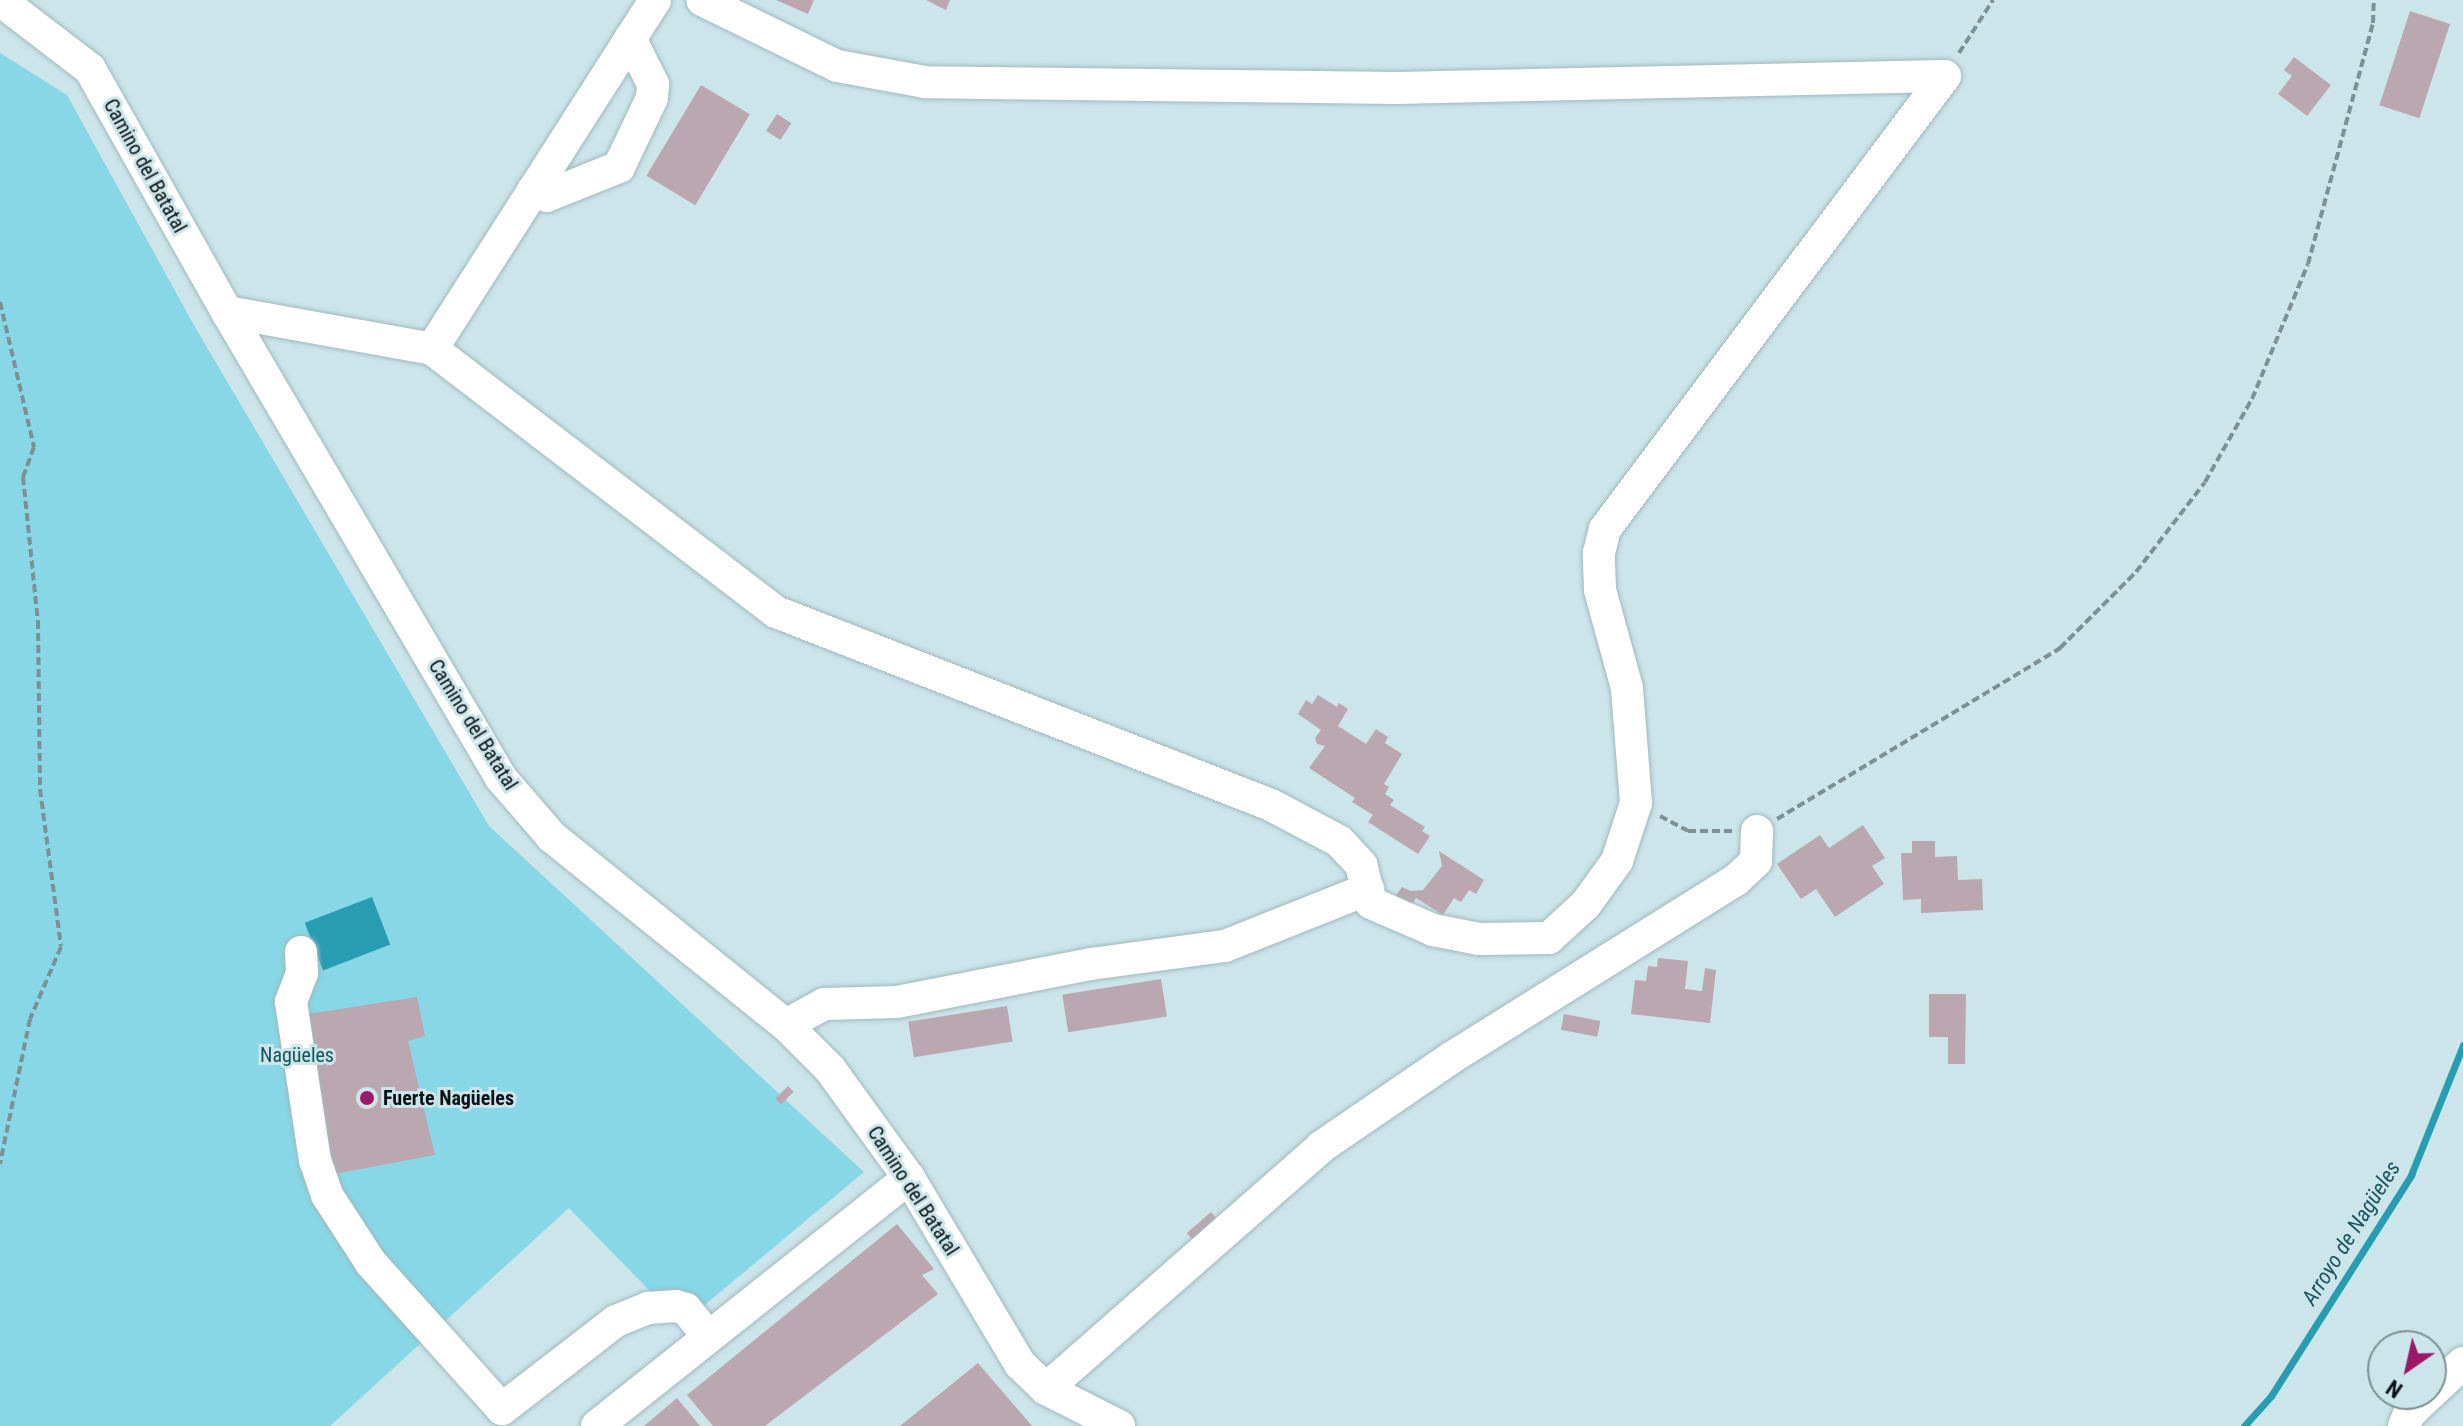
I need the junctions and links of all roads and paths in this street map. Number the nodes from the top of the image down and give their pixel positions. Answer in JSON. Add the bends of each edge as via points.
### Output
{"nodes":[{"id":1,"x":0,"y":0,"type":"edge"},
{"id":2,"x":655,"y":0,"type":"edge"},
{"id":3,"x":702,"y":0,"type":"edge"},
{"id":4,"x":1993,"y":0,"type":"edge"},
{"id":5,"x":2374,"y":0,"type":"edge"},
{"id":6,"x":630,"y":38,"type":"junction"},
{"id":7,"x":1945,"y":76,"type":"junction"},
{"id":8,"x":533,"y":190,"type":"junction"},
{"id":9,"x":0,"y":302,"type":"edge"},
{"id":10,"x":227,"y":312,"type":"junction"},
{"id":11,"x":432,"y":349,"type":"junction"},
{"id":12,"x":1636,"y":803,"type":"junction"},
{"id":13,"x":1757,"y":831,"type":"junction"},
{"id":14,"x":1368,"y":889,"type":"junction"},
{"id":15,"x":301,"y":952,"type":"dead end"},
{"id":16,"x":786,"y":1025,"type":"junction"},
{"id":17,"x":0,"y":1164,"type":"edge"},
{"id":18,"x":909,"y":1178,"type":"junction"},
{"id":19,"x":709,"y":1337,"type":"junction"},
{"id":20,"x":2463,"y":1363,"type":"edge"},
{"id":21,"x":2447,"y":1378,"type":"edge"},
{"id":22,"x":1046,"y":1389,"type":"junction"},
{"id":23,"x":597,"y":1426,"type":"edge"},
{"id":24,"x":1119,"y":1426,"type":"edge"}],
"edges":[{"from":1,"to":10,"type":"street","name":"Camino del Batatal","via":[[90,69]]},
{"from":2,"to":6,"type":"street"},
{"from":3,"to":7,"type":"street","via":[[837,66],[925,82],[1397,88]]},
{"from":4,"to":7,"type":"path"},
{"from":5,"to":13,"type":"path","via":[[2373,23],[2308,264],[2252,399],[2205,482],[2136,572],[2060,648]]},
{"from":6,"to":8,"type":"street"},
{"from":6,"to":8,"type":"street","via":[[653,84],[652,98],[619,167],[547,196]]},
{"from":7,"to":12,"type":"street","via":[[1605,529],[1599,553],[1600,590],[1627,688]]},
{"from":8,"to":11,"type":"street"},
{"from":9,"to":17,"type":"path","via":[[34,447],[23,477],[38,621],[40,789],[61,947],[30,1019]]},
{"from":10,"to":11,"type":"street"},
{"from":10,"to":16,"type":"street","name":"Camino del Batatal","via":[[501,778],[552,837]]},
{"from":11,"to":14,"type":"street","via":[[776,612],[1271,805],[1339,841],[1361,865]]},
{"from":12,"to":13,"type":"path","via":[[1688,831]]},
{"from":12,"to":14,"type":"street","via":[[1617,861],[1586,904],[1549,938],[1479,939],[1433,930],[1371,903]]},
{"from":13,"to":22,"type":"street","via":[[1756,861],[1737,879],[1451,1058],[1321,1147]]},
{"from":14,"to":16,"type":"street","via":[[1225,946],[1091,964],[897,1002],[824,1004]]},
{"from":15,"to":19,"type":"street","via":[[302,973],[291,1002],[315,1160],[327,1195],[371,1263],[502,1409],[616,1321],[648,1308],[686,1309]]},
{"from":16,"to":18,"type":"street","name":"Camino del Batatal","via":[[830,1069]]},
{"from":18,"to":19,"type":"street"},
{"from":18,"to":22,"type":"street","name":"Camino del Batatal","via":[[1020,1364]]},
{"from":19,"to":23,"type":"street"},
{"from":20,"to":21,"type":"street"},
{"from":22,"to":24,"type":"street","name":"Camino del Batatal"}]}
